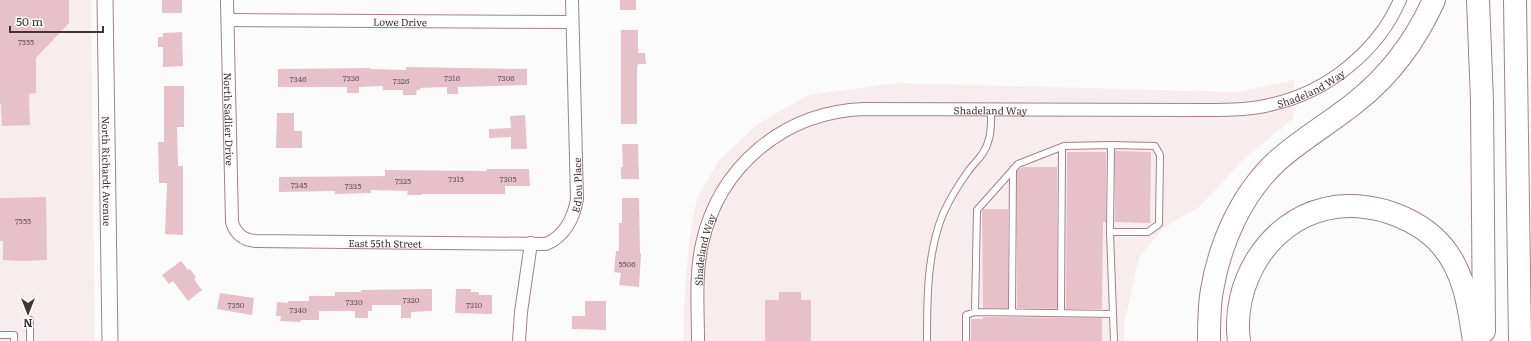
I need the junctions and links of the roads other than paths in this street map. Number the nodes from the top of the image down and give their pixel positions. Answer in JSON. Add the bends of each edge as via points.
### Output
{"nodes":[{"id":1,"x":105,"y":0,"type":"edge"},
{"id":2,"x":227,"y":0,"type":"edge"},
{"id":3,"x":572,"y":0,"type":"edge"},
{"id":4,"x":1400,"y":0,"type":"edge"},
{"id":5,"x":1434,"y":0,"type":"edge"},
{"id":6,"x":1478,"y":0,"type":"edge"},
{"id":7,"x":1515,"y":0,"type":"edge"},
{"id":8,"x":228,"y":20,"type":"junction"},
{"id":9,"x":572,"y":22,"type":"junction"},
{"id":10,"x":991,"y":109,"type":"junction"},
{"id":11,"x":1062,"y":146,"type":"junction"},
{"id":12,"x":1111,"y":146,"type":"junction"},
{"id":13,"x":1013,"y":169,"type":"junction"},
{"id":14,"x":1110,"y":232,"type":"junction"},
{"id":15,"x":240,"y":236,"type":"joint"},
{"id":16,"x":531,"y":244,"type":"junction"},
{"id":17,"x":976,"y":312,"type":"junction"},
{"id":18,"x":1012,"y":312,"type":"junction"},
{"id":19,"x":1061,"y":313,"type":"junction"},
{"id":20,"x":1113,"y":314,"type":"junction"},
{"id":21,"x":30,"y":320,"type":"dead end"},
{"id":22,"x":0,"y":335,"type":"edge"},
{"id":23,"x":14,"y":341,"type":"edge"},
{"id":24,"x":30,"y":341,"type":"edge"},
{"id":25,"x":110,"y":341,"type":"edge"},
{"id":26,"x":518,"y":341,"type":"edge"},
{"id":27,"x":698,"y":341,"type":"edge"},
{"id":28,"x":927,"y":341,"type":"edge"},
{"id":29,"x":966,"y":341,"type":"edge"},
{"id":30,"x":1114,"y":341,"type":"edge"},
{"id":31,"x":1209,"y":341,"type":"edge"},
{"id":32,"x":1238,"y":341,"type":"edge"},
{"id":33,"x":1474,"y":341,"type":"edge"},
{"id":34,"x":1484,"y":341,"type":"edge"},
{"id":35,"x":1520,"y":341,"type":"edge"}],
"edges":[{"from":1,"to":25,"type":"street","name":"North Richardt Avenue"},
{"from":2,"to":8,"type":"street","name":"North Sadlier Drive"},
{"from":3,"to":9,"type":"street","name":"Edlou Place"},
{"from":4,"to":10,"type":"street","name":"Shadeland Way","via":[[1377,38],[1352,64],[1318,87],[1272,105],[1218,110]]},
{"from":5,"to":31,"type":"highway","via":[[1418,33],[1387,73],[1356,102],[1275,163],[1235,216],[1218,261],[1211,291]]},
{"from":6,"to":34,"type":"highway","via":[[1482,102]]},
{"from":7,"to":35,"type":"highway"},
{"from":8,"to":9,"type":"street","name":"Lowe Drive"},
{"from":8,"to":15,"type":"street","name":"North Sadlier Drive","via":[[232,222]]},
{"from":9,"to":16,"type":"street","name":"Edlou Place","via":[[576,202],[571,220],[561,234],[546,244]]},
{"from":10,"to":27,"type":"street","name":"Shadeland Way","via":[[839,110],[809,118],[769,140],[743,163],[717,201],[708,222],[699,262]]},
{"from":10,"to":28,"type":"lane","via":[[988,144],[951,197],[933,245]]},
{"from":11,"to":12,"type":"lane"},
{"from":11,"to":13,"type":"lane","via":[[1018,164]]},
{"from":11,"to":19,"type":"lane"},
{"from":12,"to":14,"type":"lane"},
{"from":12,"to":14,"type":"lane","via":[[1154,146],[1160,155],[1159,224],[1148,232]]},
{"from":13,"to":17,"type":"lane","via":[[977,210]]},
{"from":13,"to":18,"type":"lane"},
{"from":14,"to":20,"type":"lane"},
{"from":15,"to":16,"type":"street","name":"East 55th Street","via":[[255,241]]},
{"from":16,"to":26,"type":"street"},
{"from":17,"to":18,"type":"lane"},
{"from":17,"to":29,"type":"lane","via":[[966,315]]},
{"from":18,"to":19,"type":"lane"},
{"from":19,"to":20,"type":"lane"},
{"from":20,"to":30,"type":"lane"},
{"from":21,"to":24,"type":"lane"},
{"from":22,"to":23,"type":"lane","via":[[14,335]]},
{"from":32,"to":33,"type":"highway","via":[[1241,296],[1259,255],[1280,231],[1294,222],[1324,209],[1340,206],[1376,209],[1395,214],[1424,229],[1444,248],[1465,289]]}]}
